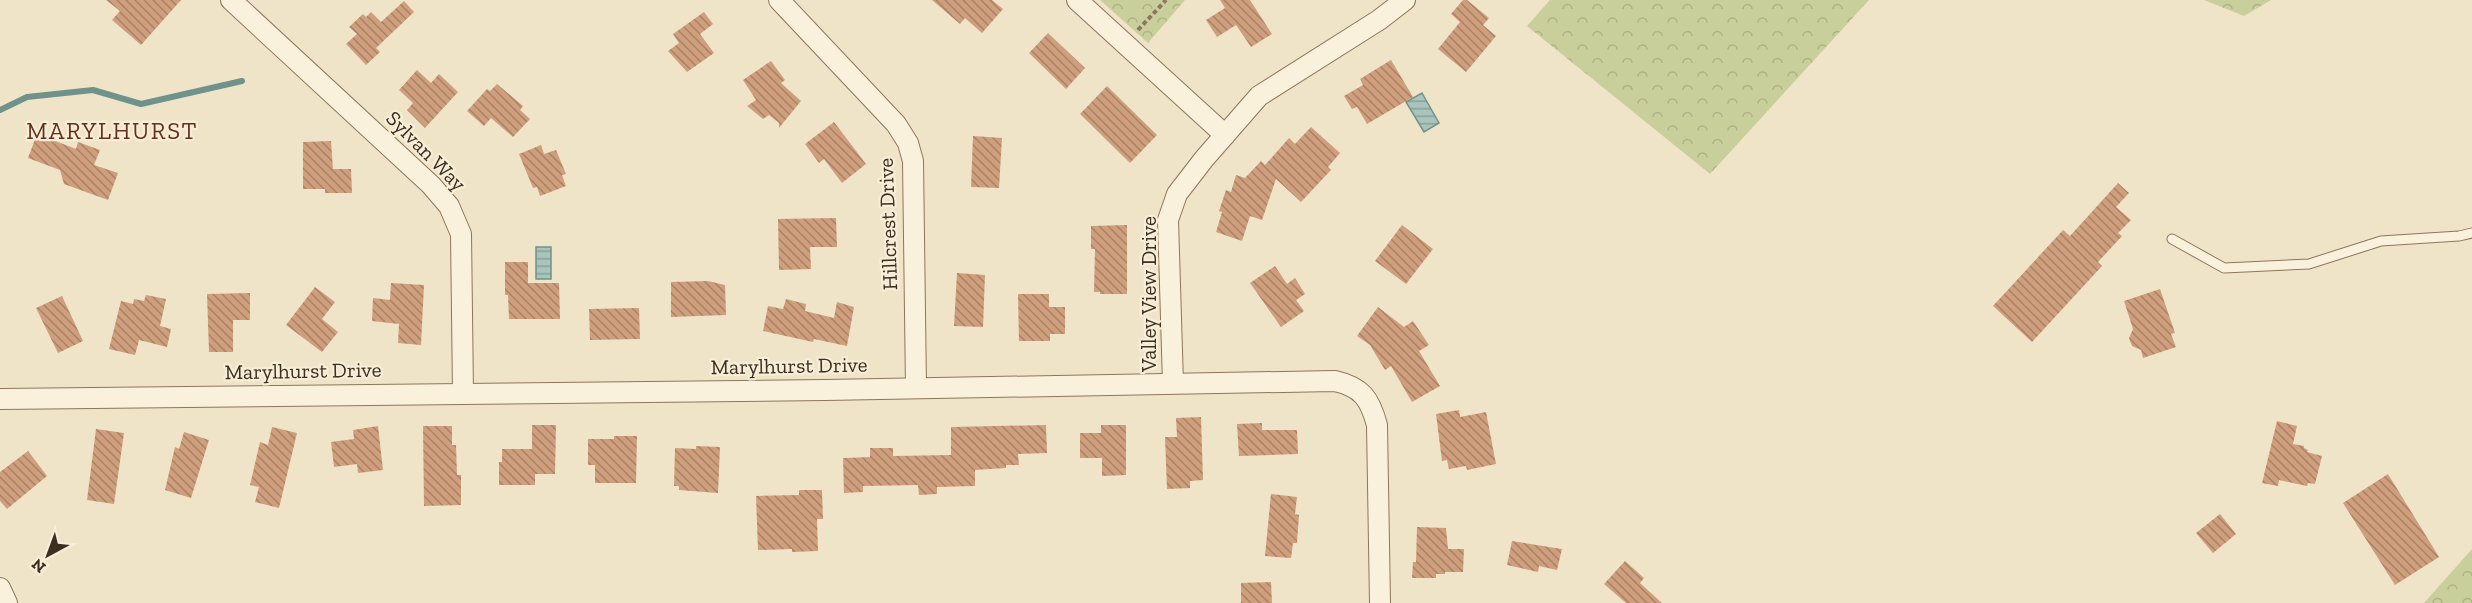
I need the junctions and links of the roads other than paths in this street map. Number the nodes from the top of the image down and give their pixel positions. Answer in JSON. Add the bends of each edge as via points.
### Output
{"nodes":[{"id":1,"x":231,"y":0,"type":"edge"},
{"id":2,"x":779,"y":0,"type":"edge"},
{"id":3,"x":1077,"y":0,"type":"edge"},
{"id":4,"x":1405,"y":0,"type":"edge"},
{"id":5,"x":1225,"y":135,"type":"junction"},
{"id":6,"x":2472,"y":233,"type":"edge"},
{"id":7,"x":2172,"y":239,"type":"dead end"},
{"id":8,"x":1173,"y":383,"type":"junction"},
{"id":9,"x":916,"y":388,"type":"junction"},
{"id":10,"x":463,"y":393,"type":"junction"},
{"id":11,"x":0,"y":399,"type":"edge"},
{"id":12,"x":0,"y":588,"type":"edge"},
{"id":13,"x":7,"y":603,"type":"edge"},
{"id":14,"x":1380,"y":603,"type":"edge"}],
"edges":[{"from":1,"to":10,"type":"street","name":"Sylvan Way","via":[[449,206],[461,234]]},
{"from":2,"to":9,"type":"street","name":"Hillcrest Drive","via":[[896,124],[908,143],[913,161]]},
{"from":3,"to":5,"type":"street"},
{"from":4,"to":5,"type":"street","name":"Valley View Drive","via":[[1259,96]]},
{"from":5,"to":8,"type":"street","name":"Valley View Drive","via":[[1186,180],[1168,220]]},
{"from":6,"to":7,"type":"lane","via":[[2381,241],[2308,264],[2224,267]]},
{"from":8,"to":9,"type":"street","name":"Marylhurst Drive"},
{"from":8,"to":14,"type":"street","name":"Marylhurst Drive","via":[[1335,381],[1350,384],[1363,394],[1372,409],[1379,436]]},
{"from":9,"to":10,"type":"street","name":"Marylhurst Drive"},
{"from":10,"to":11,"type":"street","name":"Marylhurst Drive"},
{"from":12,"to":13,"type":"street"}]}
